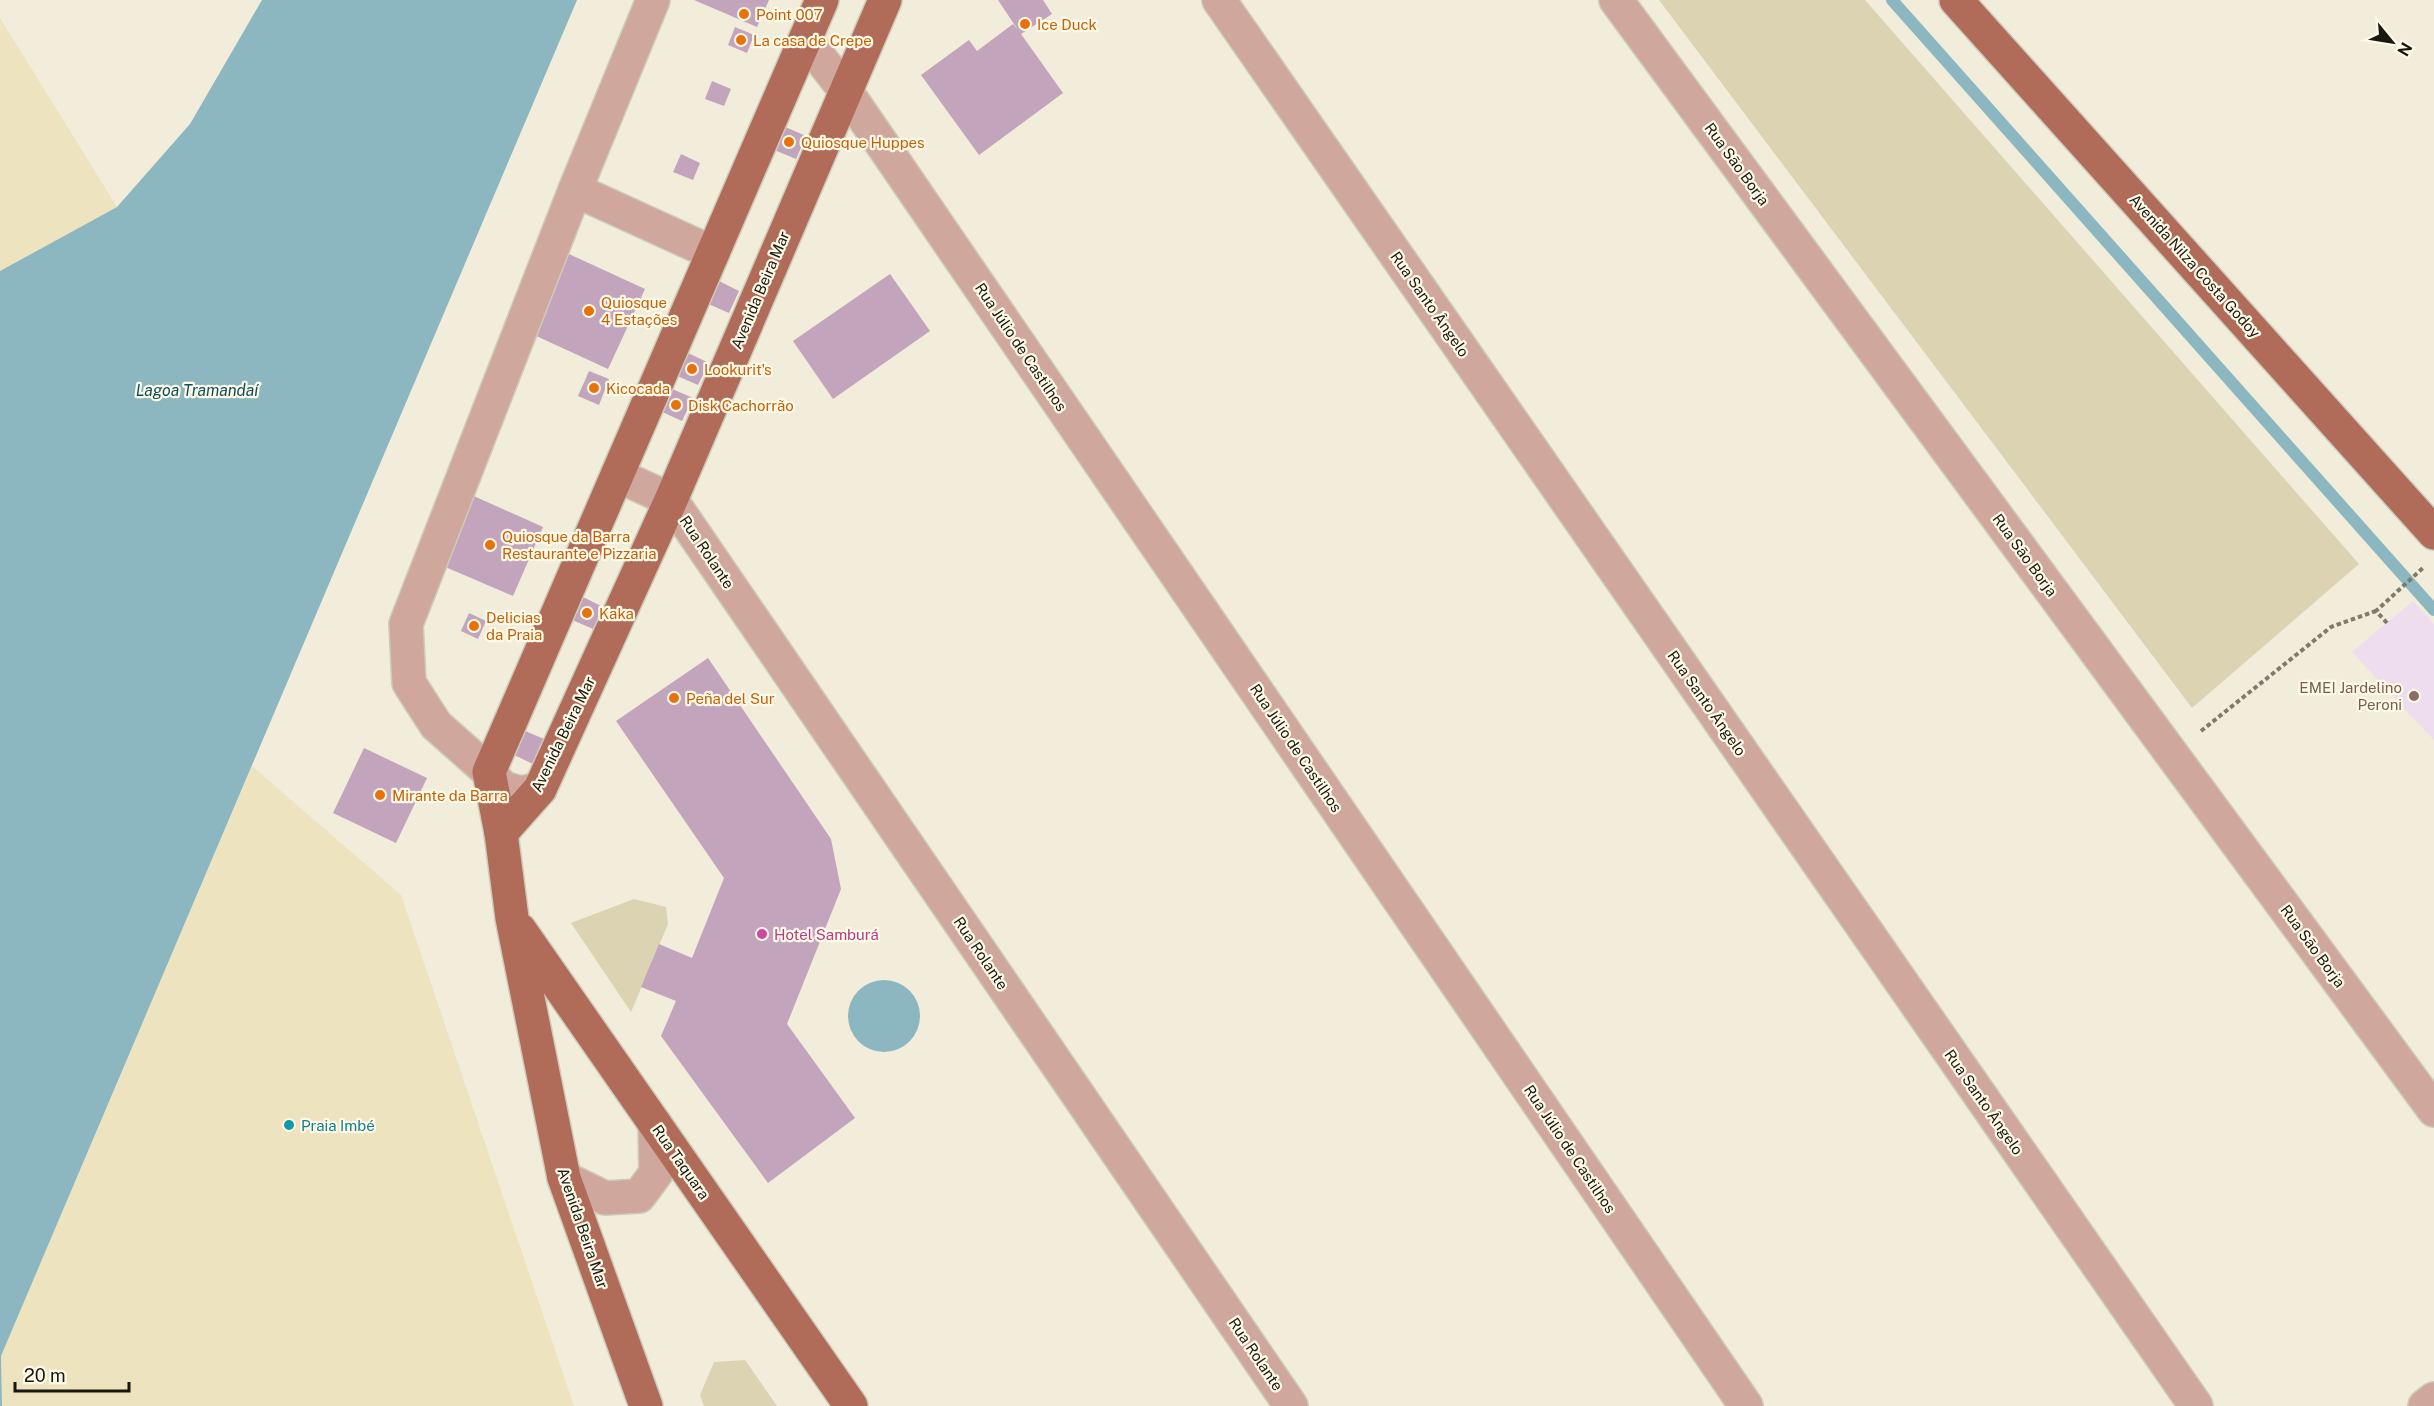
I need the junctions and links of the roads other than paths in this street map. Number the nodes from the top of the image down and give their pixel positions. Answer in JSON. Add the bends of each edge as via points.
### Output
{"nodes":[{"id":1,"x":653,"y":0,"type":"edge"},
{"id":2,"x":822,"y":0,"type":"edge"},
{"id":3,"x":885,"y":0,"type":"edge"},
{"id":4,"x":1219,"y":0,"type":"edge"},
{"id":5,"x":1616,"y":0,"type":"edge"},
{"id":6,"x":1956,"y":0,"type":"edge"},
{"id":7,"x":805,"y":39,"type":"junction"},
{"id":8,"x":845,"y":90,"type":"junction"},
{"id":9,"x":575,"y":190,"type":"junction"},
{"id":10,"x":713,"y":253,"type":"junction"},
{"id":11,"x":617,"y":475,"type":"junction"},
{"id":12,"x":671,"y":500,"type":"junction"},
{"id":13,"x":2431,"y":548,"type":"edge"},
{"id":14,"x":489,"y":772,"type":"junction"},
{"id":15,"x":540,"y":789,"type":"junction"},
{"id":16,"x":501,"y":833,"type":"junction"},
{"id":17,"x":512,"y":918,"type":"junction"},
{"id":18,"x":2434,"y":1110,"type":"edge"},
{"id":19,"x":655,"y":1124,"type":"junction"},
{"id":20,"x":564,"y":1178,"type":"junction"},
{"id":21,"x":2434,"y":1399,"type":"edge"},
{"id":22,"x":646,"y":1406,"type":"edge"},
{"id":23,"x":851,"y":1406,"type":"edge"},
{"id":24,"x":1291,"y":1406,"type":"edge"},
{"id":25,"x":1746,"y":1406,"type":"edge"},
{"id":26,"x":2196,"y":1406,"type":"edge"},
{"id":27,"x":2425,"y":1406,"type":"edge"}],
"edges":[{"from":1,"to":9,"type":"street"},
{"from":2,"to":7,"type":"main road"},
{"from":3,"to":8,"type":"main road","name":"Avenida Beira Mar"},
{"from":4,"to":26,"type":"street","name":"Rua Santo Ângelo"},
{"from":5,"to":18,"type":"street","name":"Rua São Borja"},
{"from":6,"to":13,"type":"main road","name":"Avenida Nilza Costa Godoy"},
{"from":7,"to":8,"type":"street","name":"Rua Júlio de Castilhos"},
{"from":7,"to":10,"type":"main road"},
{"from":8,"to":12,"type":"main road","name":"Avenida Beira Mar"},
{"from":8,"to":25,"type":"street","name":"Rua Júlio de Castilhos"},
{"from":9,"to":10,"type":"street"},
{"from":9,"to":14,"type":"street","via":[[406,624],[409,683],[435,725]]},
{"from":10,"to":11,"type":"main road"},
{"from":11,"to":12,"type":"street"},
{"from":11,"to":14,"type":"main road"},
{"from":12,"to":15,"type":"main road","name":"Avenida Beira Mar"},
{"from":12,"to":24,"type":"street","name":"Rua Rolante"},
{"from":14,"to":15,"type":"street","via":[[503,788],[521,793]]},
{"from":14,"to":16,"type":"main road","name":"Avenida Beira Mar"},
{"from":15,"to":16,"type":"main road","name":"Avenida Beira Mar"},
{"from":16,"to":17,"type":"main road","name":"Avenida Beira Mar"},
{"from":17,"to":19,"type":"main road","name":"Rua Taquara"},
{"from":17,"to":20,"type":"main road","name":"Avenida Beira Mar"},
{"from":19,"to":20,"type":"street","via":[[656,1173],[639,1196],[604,1198]]},
{"from":19,"to":23,"type":"main road","name":"Rua Taquara"},
{"from":20,"to":22,"type":"main road","name":"Avenida Beira Mar"},
{"from":21,"to":27,"type":"street"}]}
